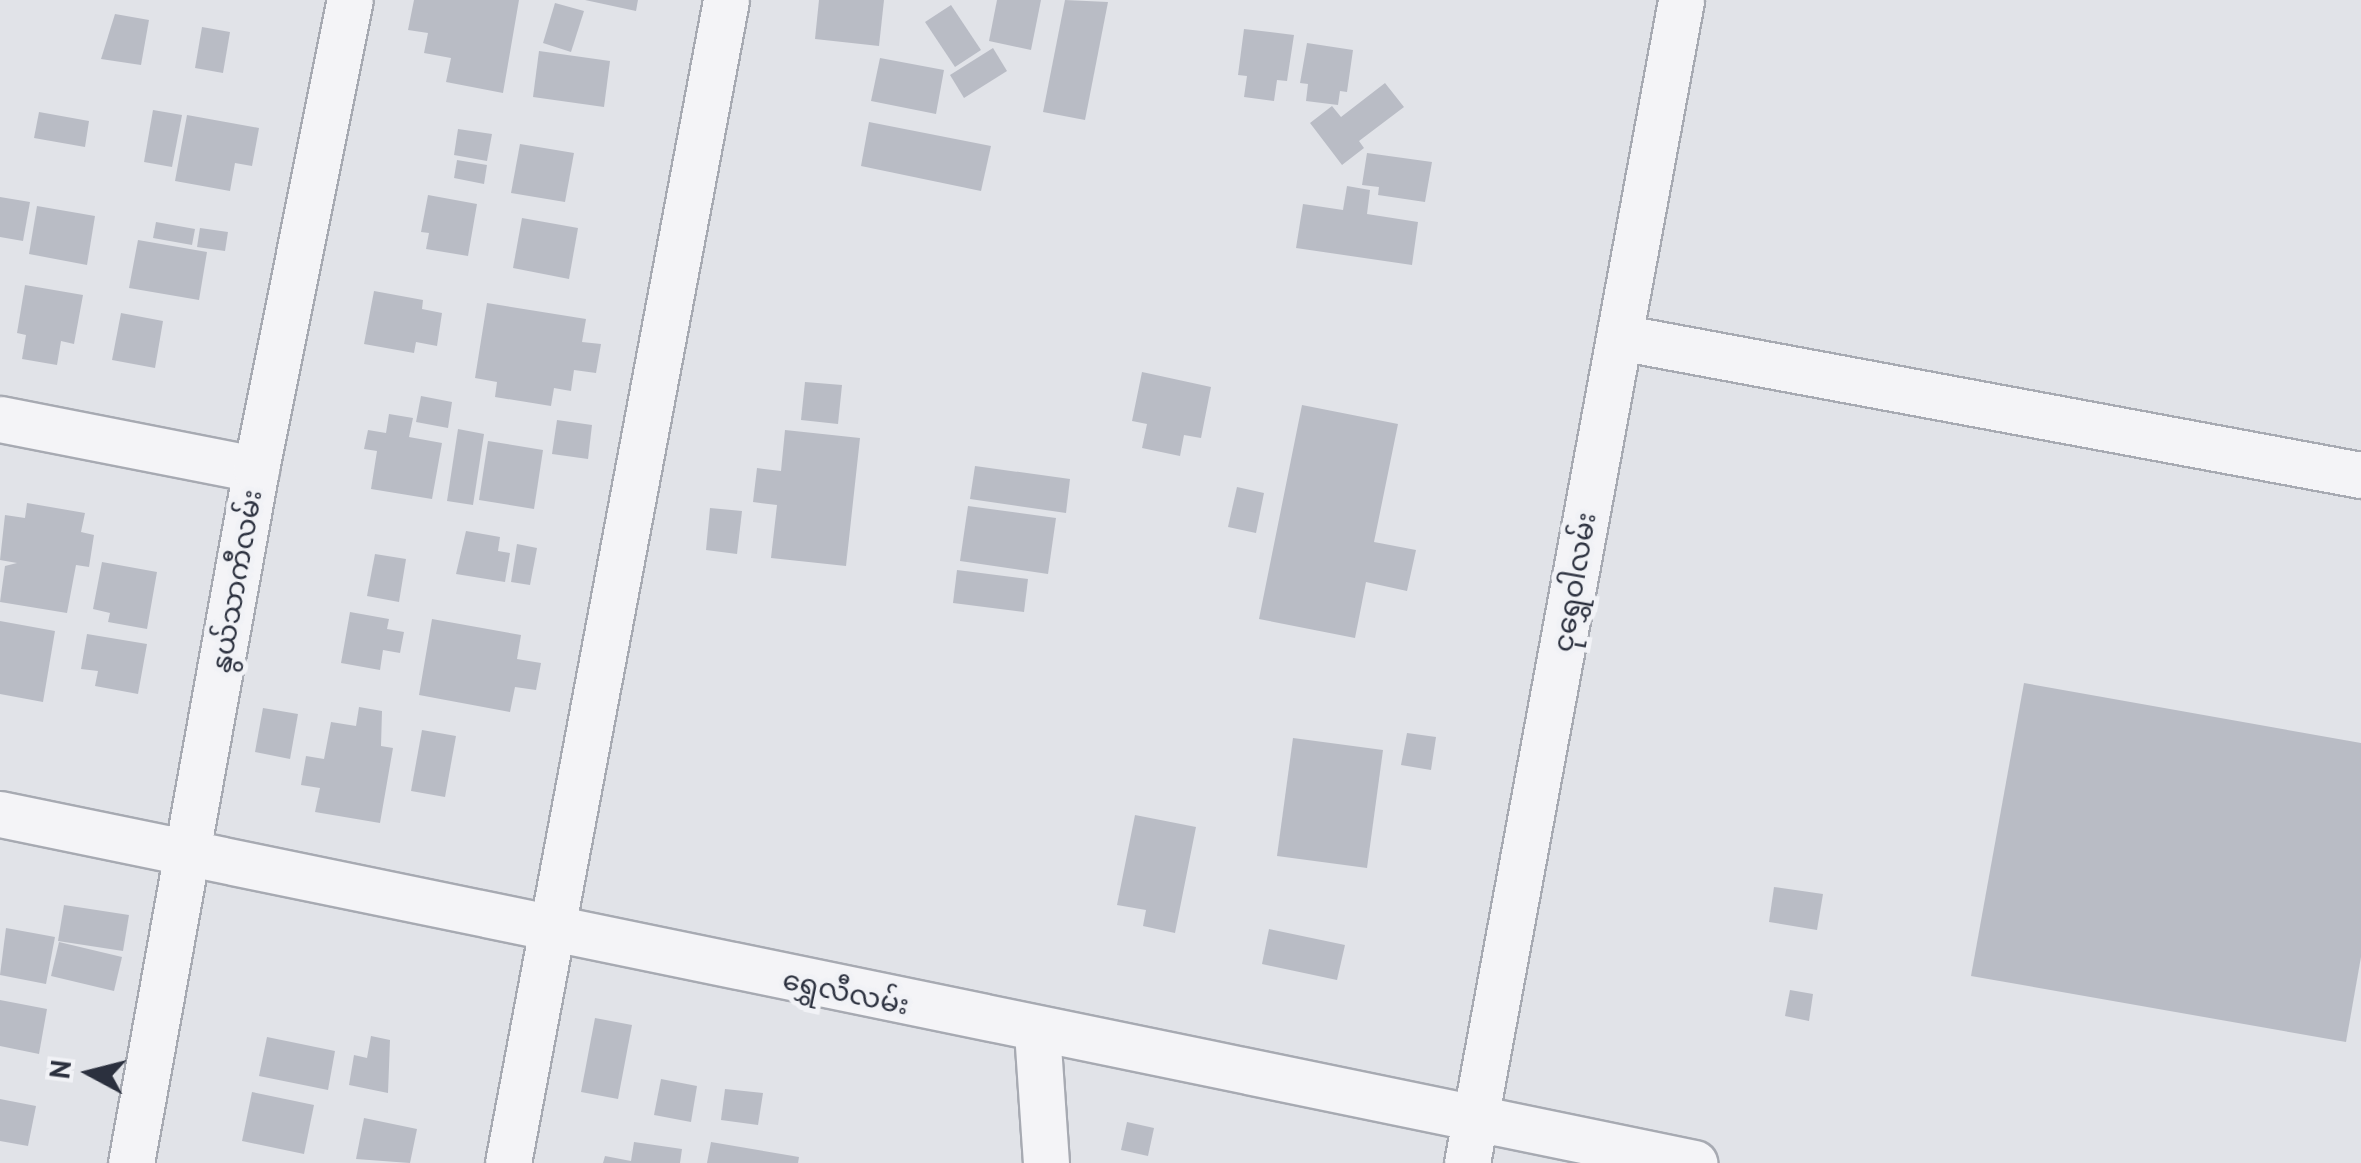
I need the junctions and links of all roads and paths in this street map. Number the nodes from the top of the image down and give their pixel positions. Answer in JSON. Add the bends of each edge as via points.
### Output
{"nodes":[{"id":1,"x":350,"y":0,"type":"edge"},
{"id":2,"x":726,"y":0,"type":"edge"},
{"id":3,"x":1681,"y":0,"type":"edge"},
{"id":4,"x":1619,"y":337,"type":"junction"},
{"id":5,"x":0,"y":419,"type":"edge"},
{"id":6,"x":256,"y":468,"type":"junction"},
{"id":7,"x":2361,"y":475,"type":"edge"},
{"id":8,"x":0,"y":814,"type":"edge"},
{"id":9,"x":190,"y":851,"type":"junction"},
{"id":10,"x":550,"y":932,"type":"junction"},
{"id":11,"x":1036,"y":1031,"type":"junction"},
{"id":12,"x":1476,"y":1119,"type":"junction"},
{"id":13,"x":131,"y":1163,"type":"edge"},
{"id":14,"x":508,"y":1163,"type":"edge"},
{"id":15,"x":1046,"y":1163,"type":"edge"},
{"id":16,"x":1467,"y":1163,"type":"edge"},
{"id":17,"x":1694,"y":1163,"type":"edge"}],
"edges":[{"from":1,"to":6,"type":"street","name":"နွယ်သာကီလမ်း"},
{"from":2,"to":10,"type":"street"},
{"from":3,"to":4,"type":"street","name":"ငုရွှေဝါလမ်း"},
{"from":4,"to":7,"type":"street"},
{"from":4,"to":12,"type":"street","name":"ငုရွှေဝါလမ်း"},
{"from":5,"to":6,"type":"street"},
{"from":6,"to":9,"type":"street","name":"နွယ်သာကီလမ်း"},
{"from":8,"to":9,"type":"street","name":"ရွှေလီလမ်း"},
{"from":9,"to":10,"type":"street","name":"ရွှေလီလမ်း"},
{"from":9,"to":13,"type":"street","name":"နွယ်သာကီလမ်း"},
{"from":10,"to":11,"type":"street","name":"ရွှေလီလမ်း"},
{"from":10,"to":14,"type":"street"},
{"from":11,"to":12,"type":"street","name":"ရွှေလီလမ်း"},
{"from":11,"to":15,"type":"street"},
{"from":12,"to":16,"type":"street","name":"ငုရွှေဝါလမ်း"},
{"from":12,"to":17,"type":"street","name":"ရွှေလီလမ်း"}]}
